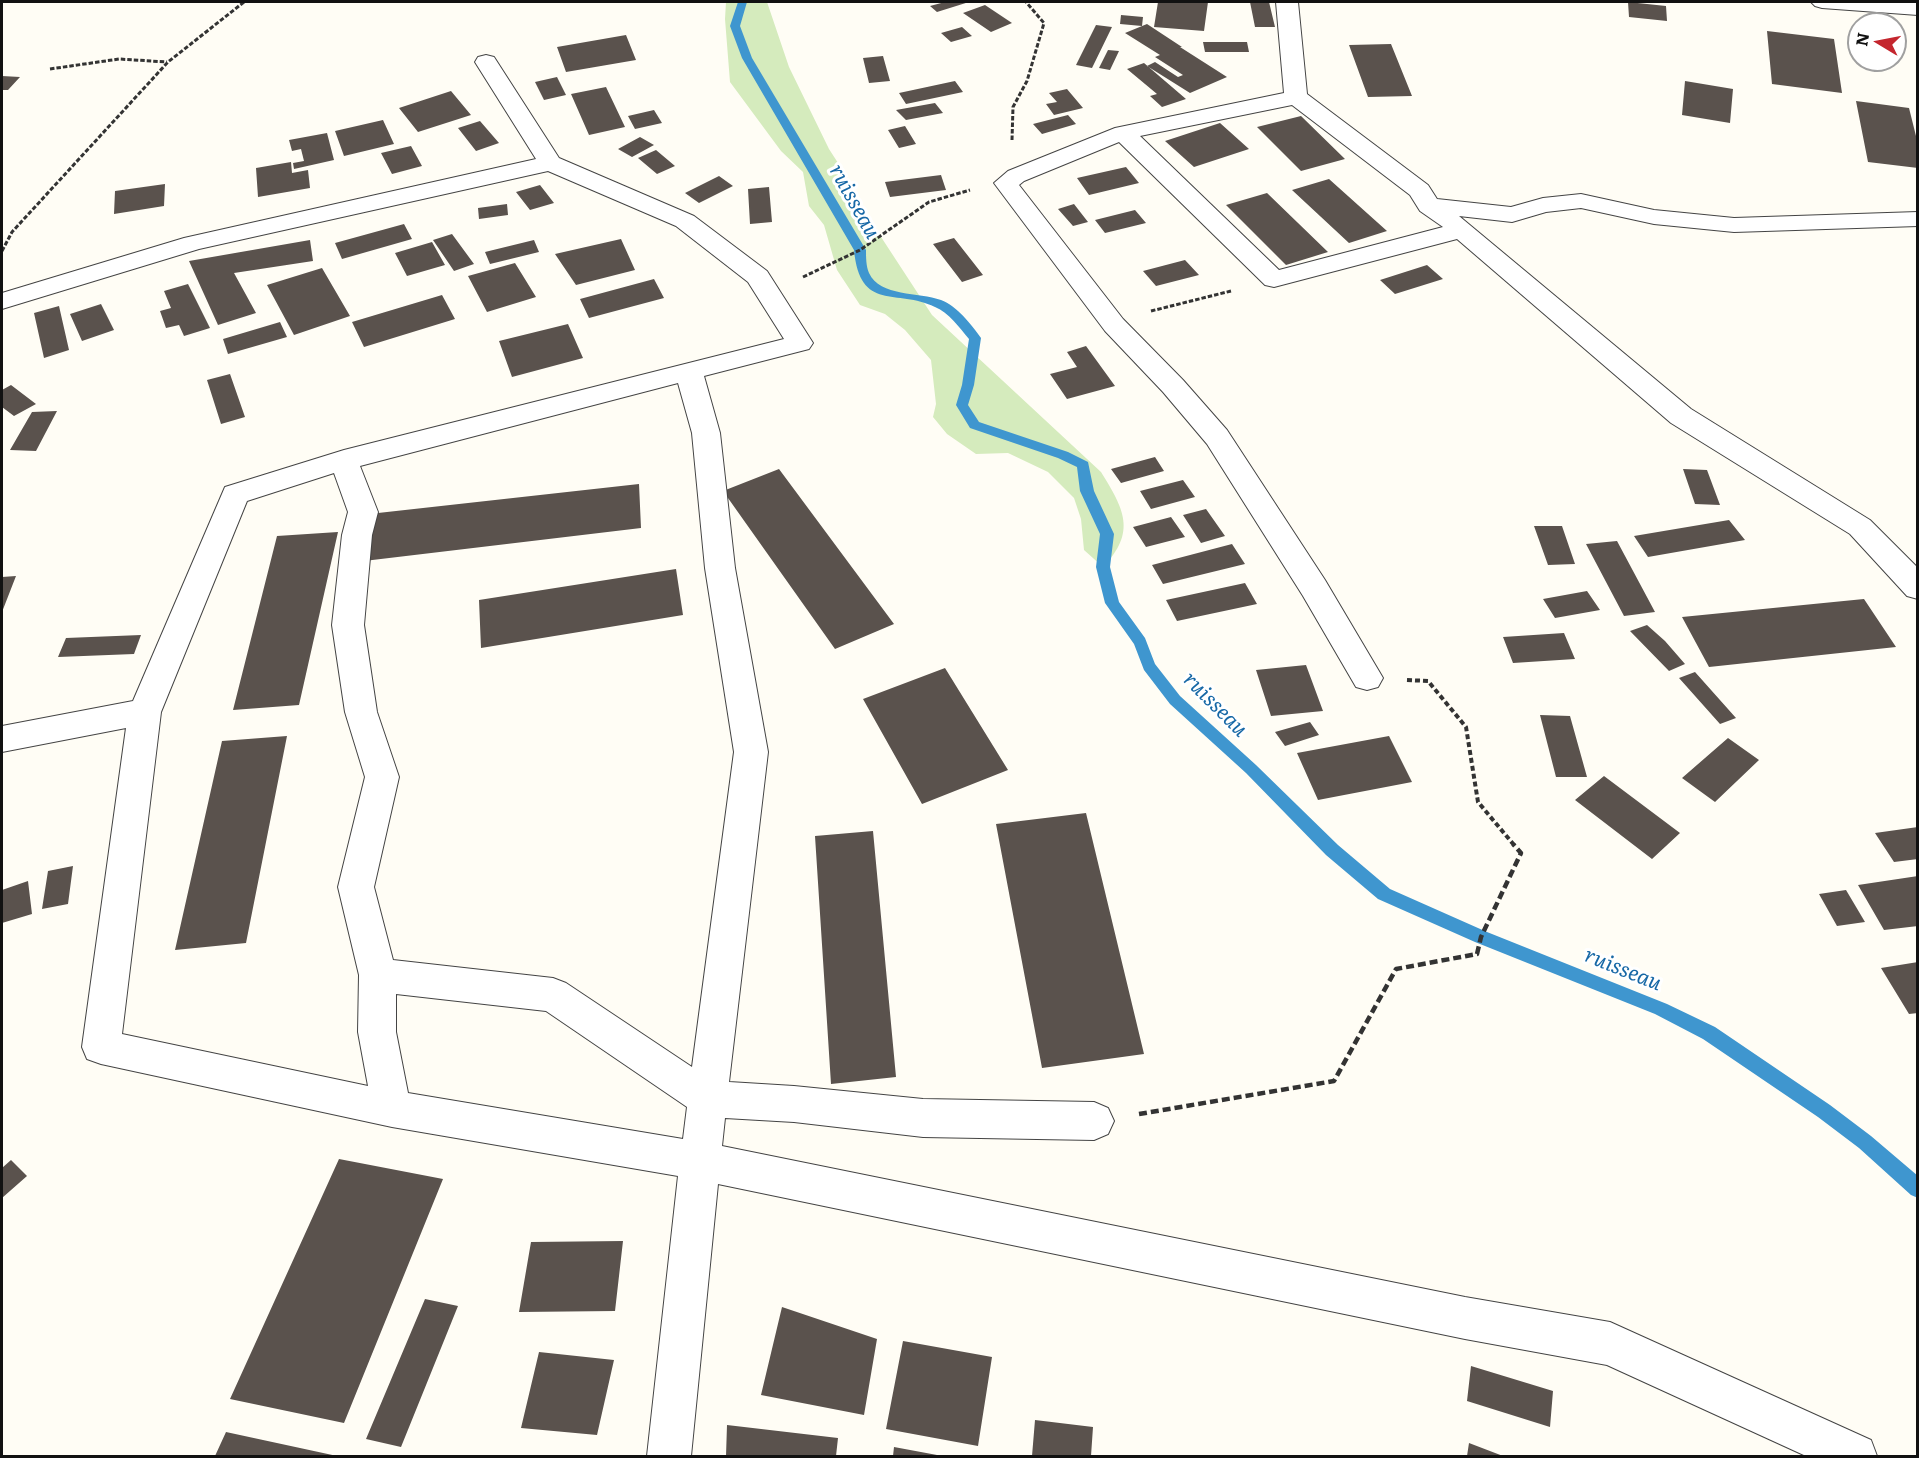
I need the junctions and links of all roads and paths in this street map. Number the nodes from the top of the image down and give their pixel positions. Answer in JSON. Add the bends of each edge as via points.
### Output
{"nodes":[{"id":1,"x":244,"y":2,"type":"edge"},
{"id":2,"x":1026,"y":2,"type":"edge"},
{"id":3,"x":1287,"y":2,"type":"edge"},
{"id":4,"x":1822,"y":2,"type":"edge"},
{"id":5,"x":1917,"y":9,"type":"edge"},
{"id":6,"x":168,"y":62,"type":"junction"},
{"id":7,"x":486,"y":62,"type":"dead end"},
{"id":8,"x":50,"y":69,"type":"dead end"},
{"id":9,"x":1296,"y":97,"type":"junction"},
{"id":10,"x":1123,"y":133,"type":"junction"},
{"id":11,"x":550,"y":163,"type":"junction"},
{"id":12,"x":1011,"y":180,"type":"junction"},
{"id":13,"x":1429,"y":206,"type":"junction"},
{"id":14,"x":1917,"y":219,"type":"edge"},
{"id":15,"x":1462,"y":230,"type":"junction"},
{"id":16,"x":2,"y":251,"type":"edge"},
{"id":17,"x":758,"y":277,"type":"junction"},
{"id":18,"x":1274,"y":279,"type":"junction"},
{"id":19,"x":2,"y":301,"type":"edge"},
{"id":20,"x":1114,"y":326,"type":"junction"},
{"id":21,"x":689,"y":372,"type":"junction"},
{"id":22,"x":344,"y":460,"type":"junction"},
{"id":23,"x":1917,"y":588,"type":"edge"},
{"id":24,"x":1367,"y":678,"type":"joint"},
{"id":25,"x":146,"y":712,"type":"junction"},
{"id":26,"x":2,"y":739,"type":"edge"},
{"id":27,"x":378,"y":975,"type":"junction"},
{"id":28,"x":708,"y":1099,"type":"junction"},
{"id":29,"x":392,"y":1110,"type":"junction"},
{"id":30,"x":1094,"y":1121,"type":"joint"},
{"id":31,"x":700,"y":1161,"type":"junction"},
{"id":32,"x":669,"y":1456,"type":"edge"},
{"id":33,"x":1855,"y":1456,"type":"edge"}],
"edges":[{"from":1,"to":6,"type":"path"},
{"from":2,"to":12,"type":"path","via":[[1044,23],[1027,81],[1013,106]]},
{"from":3,"to":9,"type":"street"},
{"from":4,"to":5,"type":"street"},
{"from":6,"to":8,"type":"path","via":[[119,59]]},
{"from":6,"to":16,"type":"path","via":[[12,232]]},
{"from":7,"to":11,"type":"street"},
{"from":9,"to":10,"type":"street"},
{"from":9,"to":13,"type":"street","via":[[1419,190]]},
{"from":10,"to":12,"type":"street"},
{"from":10,"to":18,"type":"street"},
{"from":11,"to":17,"type":"street","via":[[685,220]]},
{"from":11,"to":19,"type":"street","via":[[193,243]]},
{"from":12,"to":17,"type":"path","via":[[930,202],[860,250],[799,278]]},
{"from":12,"to":20,"type":"street","via":[[1036,225]]},
{"from":13,"to":14,"type":"street","via":[[1512,215],[1543,205],[1581,201],[1654,218],[1734,225]]},
{"from":13,"to":15,"type":"street"},
{"from":15,"to":18,"type":"street"},
{"from":15,"to":23,"type":"street","via":[[1681,416],[1860,527]]},
{"from":17,"to":21,"type":"street","via":[[800,343]]},
{"from":18,"to":20,"type":"path","via":[[1162,307]]},
{"from":20,"to":24,"type":"street","via":[[1217,437]]},
{"from":21,"to":22,"type":"street"},
{"from":21,"to":28,"type":"street","via":[[706,433],[720,568],[751,752]]},
{"from":22,"to":25,"type":"street","via":[[235,494]]},
{"from":22,"to":27,"type":"street","via":[[363,512],[348,625],[361,712],[382,777],[356,887]]},
{"from":24,"to":30,"type":"path","via":[[1428,681],[1466,727],[1478,802],[1521,853],[1481,937],[1477,954],[1396,969],[1334,1081]]},
{"from":25,"to":26,"type":"street"},
{"from":25,"to":29,"type":"street","via":[[101,1047]]},
{"from":27,"to":28,"type":"street","via":[[553,995]]},
{"from":27,"to":29,"type":"street","via":[[377,1032]]},
{"from":28,"to":30,"type":"street","via":[[923,1118]]},
{"from":28,"to":31,"type":"street"},
{"from":29,"to":31,"type":"street"},
{"from":31,"to":32,"type":"street"},
{"from":31,"to":33,"type":"street","via":[[1610,1344]]}]}
